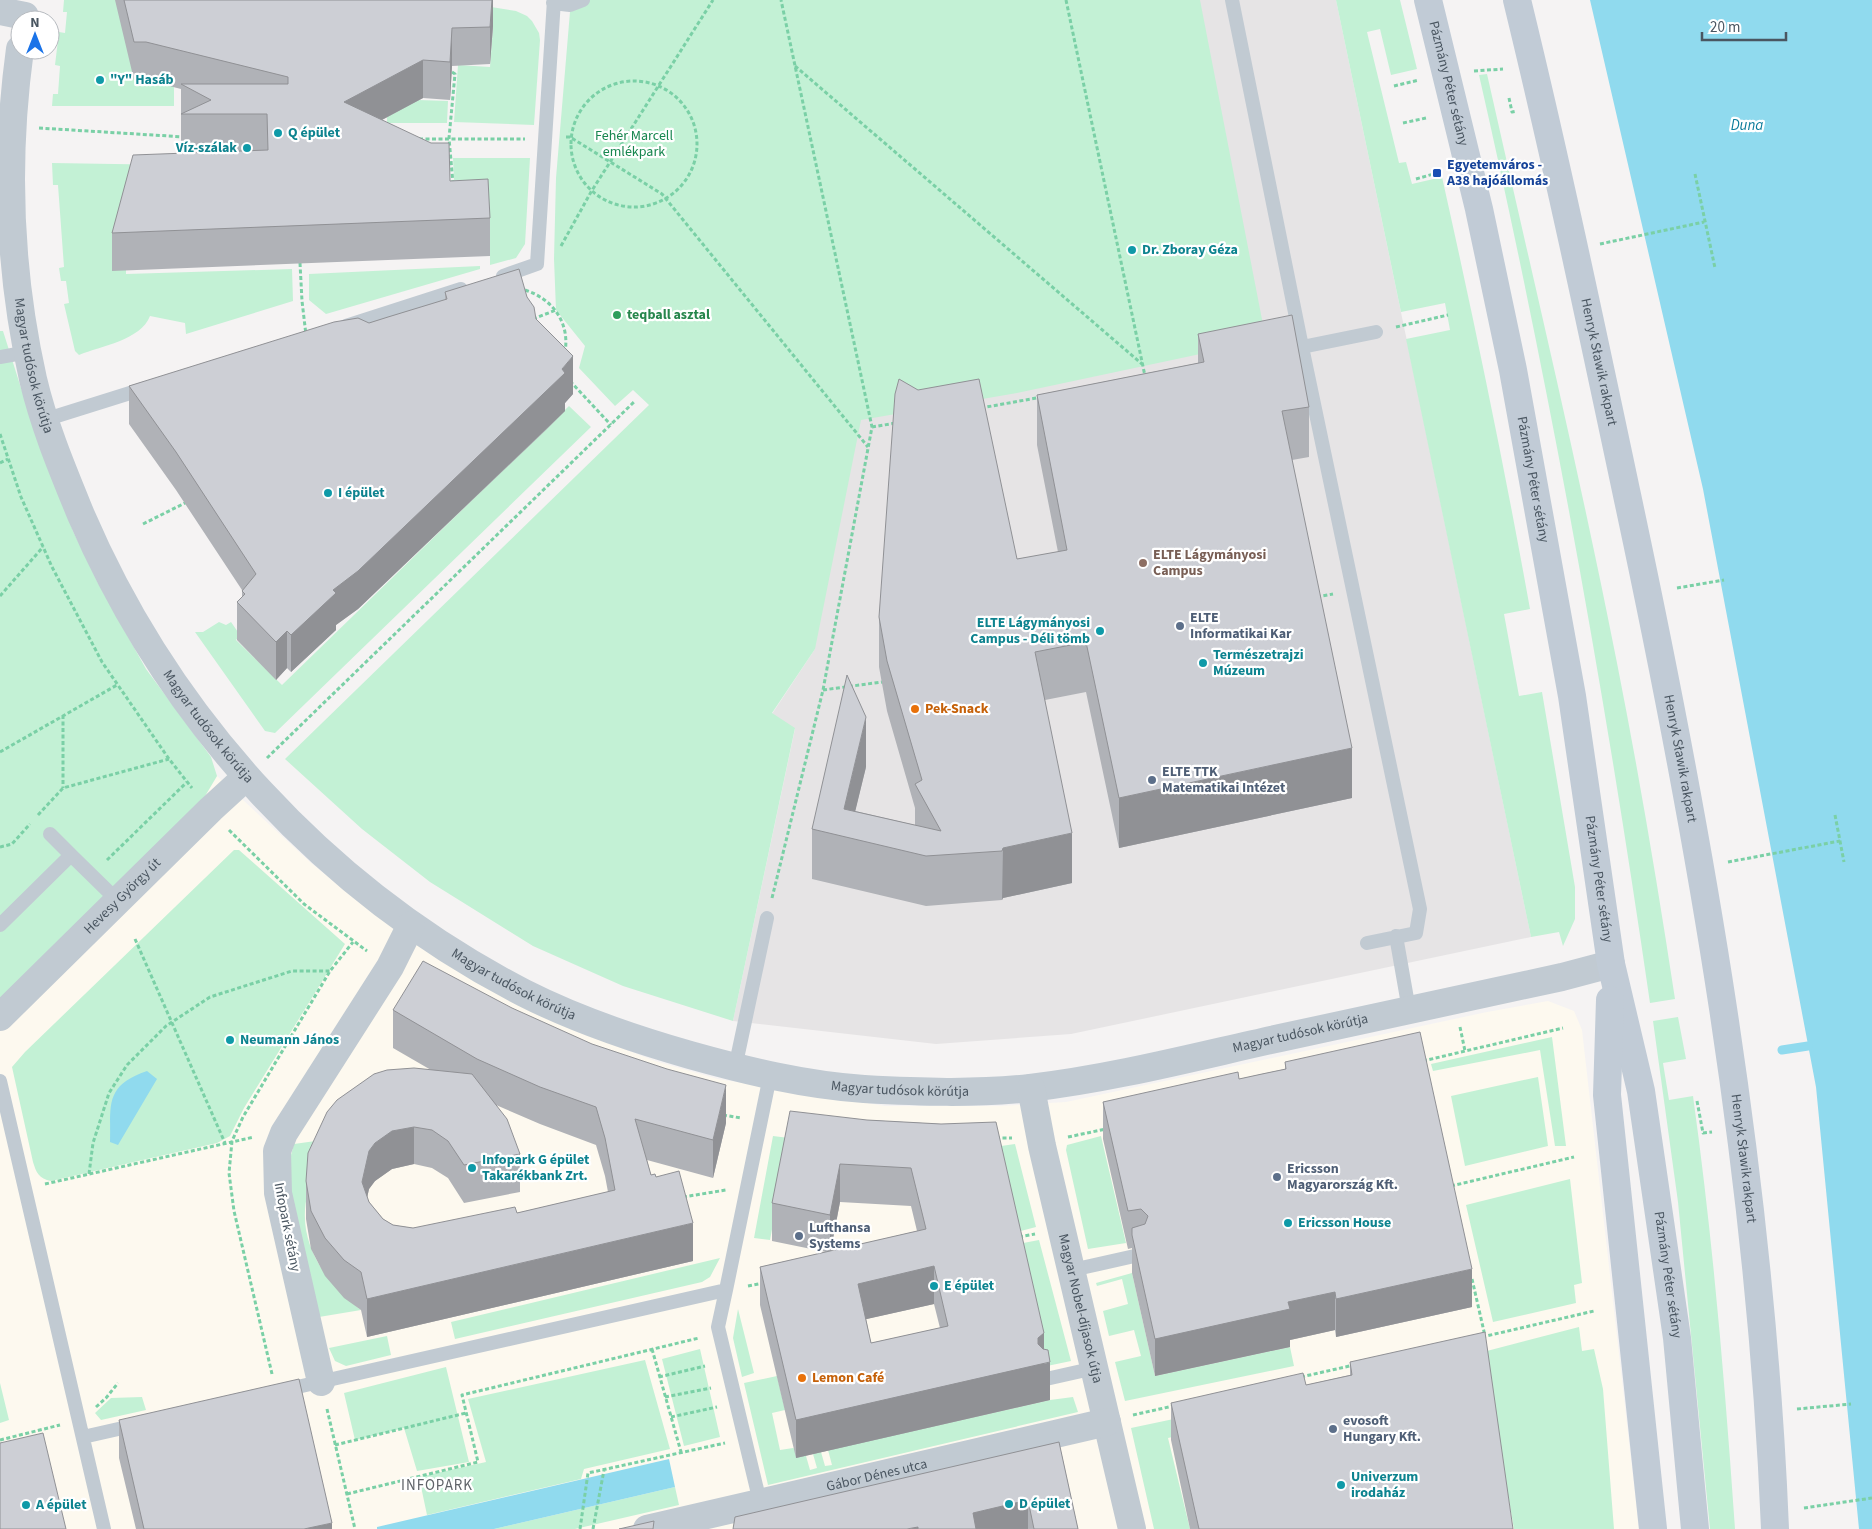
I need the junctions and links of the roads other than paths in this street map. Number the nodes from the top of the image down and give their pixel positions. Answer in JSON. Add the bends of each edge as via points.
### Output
{"nodes":[{"id":1,"x":584,"y":0,"type":"edge"},
{"id":2,"x":1232,"y":0,"type":"edge"},
{"id":3,"x":1428,"y":0,"type":"edge"},
{"id":4,"x":1517,"y":0,"type":"edge"},
{"id":5,"x":553,"y":2,"type":"edge"},
{"id":6,"x":19,"y":60,"type":"edge"},
{"id":7,"x":1376,"y":332,"type":"road end"},
{"id":8,"x":307,"y":338,"type":"edge"},
{"id":9,"x":1302,"y":347,"type":"junction"},
{"id":10,"x":28,"y":352,"type":"junction"},
{"id":11,"x":0,"y":357,"type":"edge"},
{"id":12,"x":161,"y":384,"type":"edge"},
{"id":13,"x":44,"y":420,"type":"junction"},
{"id":14,"x":246,"y":777,"type":"junction"},
{"id":15,"x":50,"y":834,"type":"dead end"},
{"id":16,"x":71,"y":855,"type":"junction"},
{"id":17,"x":118,"y":901,"type":"junction"},
{"id":18,"x":767,"y":918,"type":"road end"},
{"id":19,"x":411,"y":925,"type":"junction"},
{"id":20,"x":0,"y":926,"type":"edge"},
{"id":21,"x":1396,"y":936,"type":"junction"},
{"id":22,"x":1367,"y":943,"type":"dead end"},
{"id":23,"x":1611,"y":964,"type":"junction"},
{"id":24,"x":1410,"y":1010,"type":"junction"},
{"id":25,"x":0,"y":1017,"type":"edge"},
{"id":26,"x":735,"y":1068,"type":"junction"},
{"id":27,"x":770,"y":1076,"type":"junction"},
{"id":28,"x":0,"y":1081,"type":"edge"},
{"id":29,"x":1031,"y":1088,"type":"junction"},
{"id":30,"x":1139,"y":1255,"type":"edge"},
{"id":31,"x":1072,"y":1270,"type":"junction"},
{"id":32,"x":726,"y":1290,"type":"junction"},
{"id":33,"x":1095,"y":1368,"type":"junction"},
{"id":34,"x":1046,"y":1378,"type":"edge"},
{"id":35,"x":321,"y":1382,"type":"junction"},
{"id":36,"x":266,"y":1395,"type":"edge"},
{"id":37,"x":1120,"y":1418,"type":"junction"},
{"id":38,"x":151,"y":1422,"type":"edge"},
{"id":39,"x":83,"y":1437,"type":"junction"},
{"id":40,"x":760,"y":1502,"type":"junction"},
{"id":41,"x":696,"y":1523,"type":"edge"},
{"id":42,"x":104,"y":1529,"type":"edge"},
{"id":43,"x":647,"y":1529,"type":"edge"},
{"id":44,"x":1132,"y":1529,"type":"edge"},
{"id":45,"x":1653,"y":1529,"type":"edge"},
{"id":46,"x":1695,"y":1529,"type":"edge"},
{"id":47,"x":1775,"y":1529,"type":"edge"}],
"edges":[{"from":1,"to":5,"type":"lane","via":[[570,5]]},
{"from":2,"to":9,"type":"lane"},
{"from":3,"to":23,"type":"street","name":"Pázmány Péter sétány","via":[[1479,209],[1526,437],[1572,696]]},
{"from":4,"to":47,"type":"street","name":"Henryk Sławik rakpart","via":[[1590,320],[1668,686],[1703,878],[1748,1190],[1759,1293]]},
{"from":5,"to":8,"type":"lane","via":[[537,264]]},
{"from":6,"to":10,"type":"street","name":"Magyar tudósok körútja","via":[[11,212],[16,282]]},
{"from":7,"to":9,"type":"lane"},
{"from":9,"to":21,"type":"lane","via":[[1420,909],[1416,933]]},
{"from":10,"to":11,"type":"lane"},
{"from":10,"to":13,"type":"street","name":"Magyar tudósok körútja"},
{"from":12,"to":13,"type":"lane"},
{"from":13,"to":14,"type":"street","name":"Magyar tudósok körútja","via":[[94,546],[127,612],[180,692]]},
{"from":14,"to":17,"type":"street","name":"Hevesy György út"},
{"from":14,"to":19,"type":"street","name":"Magyar tudósok körútja","via":[[308,839]]},
{"from":15,"to":16,"type":"lane"},
{"from":16,"to":17,"type":"lane"},
{"from":16,"to":20,"type":"lane"},
{"from":17,"to":25,"type":"street","name":"Hevesy György út"},
{"from":18,"to":26,"type":"lane"},
{"from":19,"to":26,"type":"street","name":"Magyar tudósok körútja","via":[[536,999],[589,1022]]},
{"from":19,"to":35,"type":"street","name":"Infopark sétány","via":[[390,967],[284,1133],[277,1150],[278,1193]]},
{"from":21,"to":22,"type":"lane"},
{"from":21,"to":24,"type":"lane"},
{"from":23,"to":24,"type":"street","name":"Magyar tudósok körútja"},
{"from":23,"to":45,"type":"street","name":"Pázmány Péter sétány","via":[[1607,1095]]},
{"from":23,"to":46,"type":"street","name":"Pázmány Péter sétány","via":[[1642,1091],[1677,1338]]},
{"from":24,"to":29,"type":"street","name":"Magyar tudósok körútja","via":[[1180,1060]]},
{"from":26,"to":27,"type":"street","name":"Magyar tudósok körútja"},
{"from":27,"to":29,"type":"street","name":"Magyar tudósok körútja","via":[[856,1088],[977,1092]]},
{"from":27,"to":32,"type":"lane"},
{"from":28,"to":39,"type":"lane"},
{"from":29,"to":31,"type":"street","name":"Magyar Nobel-díjasok útja"},
{"from":30,"to":31,"type":"lane"},
{"from":31,"to":33,"type":"street","name":"Magyar Nobel-díjasok útja"},
{"from":32,"to":35,"type":"lane"},
{"from":32,"to":40,"type":"lane","via":[[719,1334]]},
{"from":33,"to":34,"type":"lane"},
{"from":33,"to":37,"type":"street","name":"Magyar Nobel-díjasok útja"},
{"from":35,"to":36,"type":"lane"},
{"from":37,"to":40,"type":"street","name":"Gábor Dénes utca"},
{"from":37,"to":44,"type":"street","name":"Magyar Nobel-díjasok útja"},
{"from":38,"to":39,"type":"lane"},
{"from":39,"to":42,"type":"lane"},
{"from":40,"to":41,"type":"street","name":"Gábor Dénes utca"},
{"from":41,"to":43,"type":"street","name":"Gábor Dénes utca"}]}
